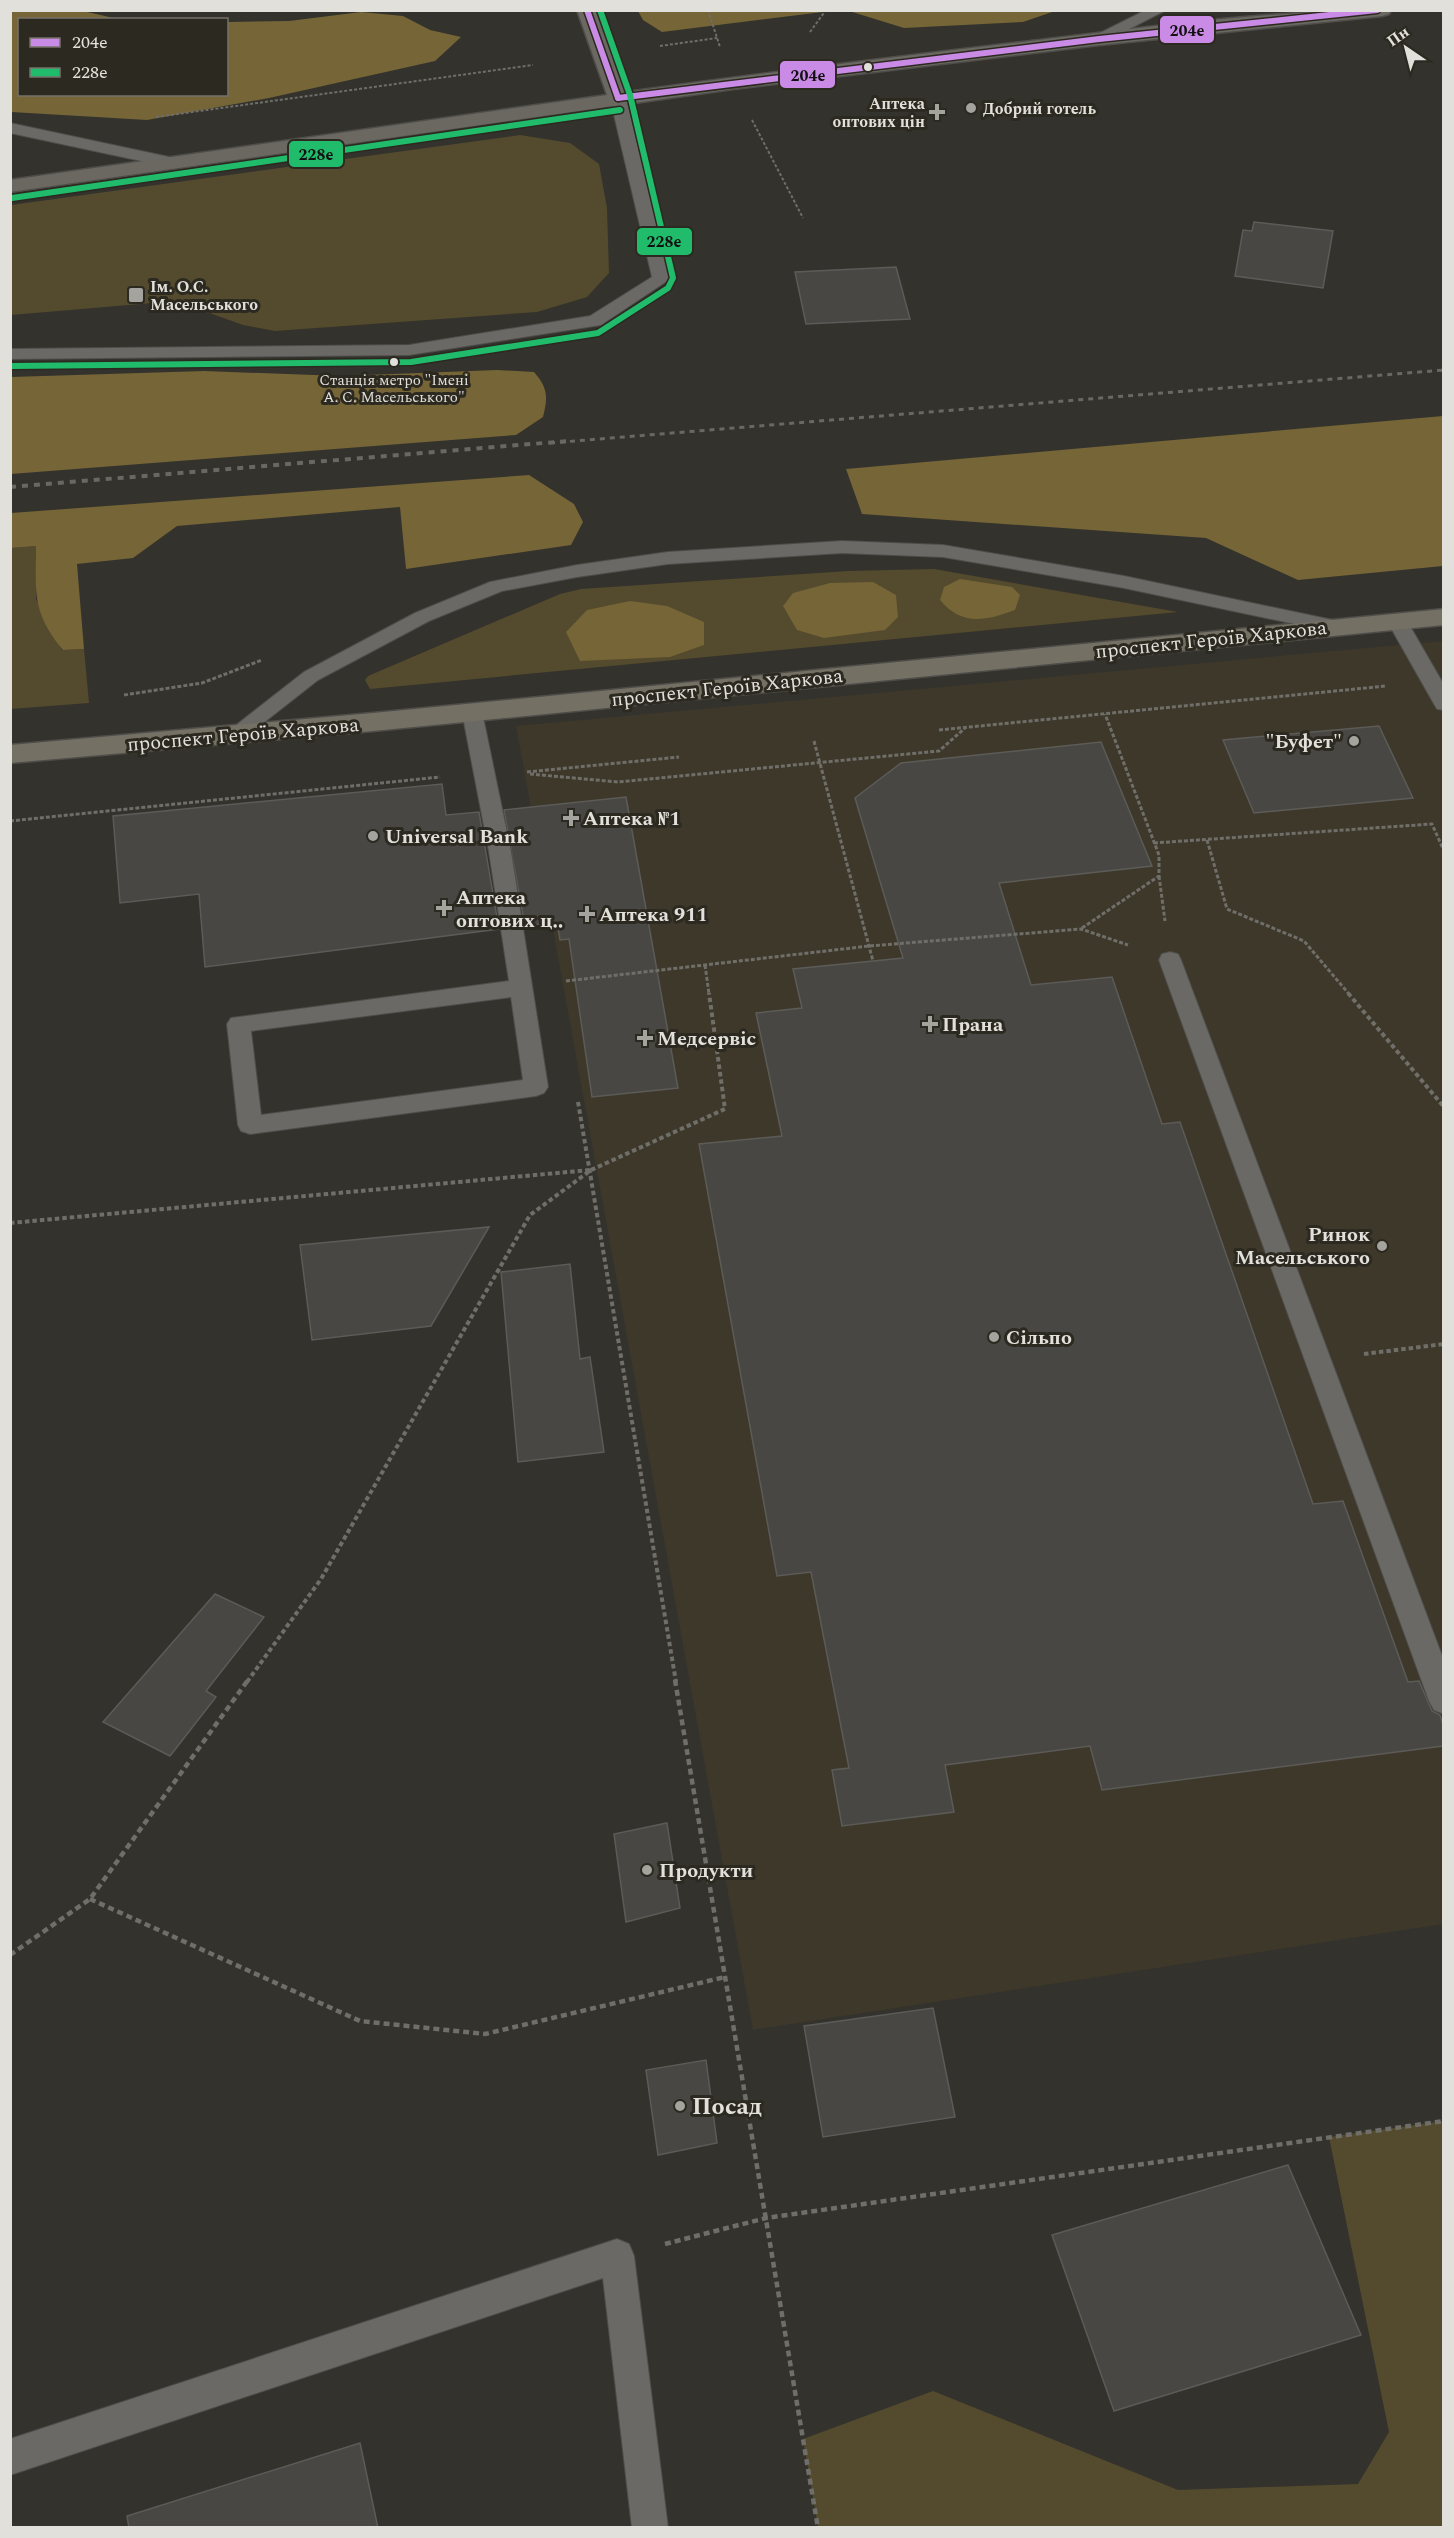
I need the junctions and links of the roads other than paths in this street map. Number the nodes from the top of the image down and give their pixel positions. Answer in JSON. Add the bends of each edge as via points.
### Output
{"nodes":[{"id":1,"x":587,"y":10,"type":"edge"},
{"id":2,"x":1159,"y":10,"type":"edge"},
{"id":3,"x":1382,"y":10,"type":"edge"},
{"id":4,"x":1099,"y":39,"type":"junction"},
{"id":5,"x":618,"y":98,"type":"junction"},
{"id":6,"x":10,"y":128,"type":"edge"},
{"id":7,"x":174,"y":163,"type":"junction"},
{"id":8,"x":10,"y":186,"type":"edge"},
{"id":9,"x":10,"y":354,"type":"edge"},
{"id":10,"x":1443,"y":617,"type":"edge"},
{"id":11,"x":1397,"y":621,"type":"junction"},
{"id":12,"x":1333,"y":627,"type":"junction"},
{"id":13,"x":1443,"y":704,"type":"edge"},
{"id":14,"x":472,"y":712,"type":"junction"},
{"id":15,"x":237,"y":733,"type":"junction"},
{"id":16,"x":10,"y":754,"type":"edge"},
{"id":17,"x":1170,"y":960,"type":"road end"},
{"id":18,"x":521,"y":988,"type":"junction"},
{"id":19,"x":1443,"y":1701,"type":"edge"},
{"id":20,"x":10,"y":2457,"type":"edge"},
{"id":21,"x":650,"y":2528,"type":"edge"}],
"edges":[{"from":1,"to":5,"type":"main road"},
{"from":2,"to":4,"type":"lane"},
{"from":3,"to":4,"type":"main road"},
{"from":4,"to":5,"type":"main road"},
{"from":5,"to":7,"type":"main road"},
{"from":5,"to":9,"type":"lane","via":[[661,279],[595,321],[410,350]]},
{"from":6,"to":7,"type":"lane"},
{"from":7,"to":8,"type":"main road"},
{"from":10,"to":11,"type":"main road","name":"проспект Героїв Харкова"},
{"from":11,"to":12,"type":"main road","name":"проспект Героїв Харкова"},
{"from":11,"to":13,"type":"lane"},
{"from":12,"to":14,"type":"main road","name":"проспект Героїв Харкова"},
{"from":12,"to":15,"type":"lane","via":[[1124,582],[943,551],[842,547],[668,558],[497,586],[422,617],[311,676]]},
{"from":14,"to":15,"type":"main road","name":"проспект Героїв Харкова"},
{"from":14,"to":18,"type":"lane","via":[[486,772]]},
{"from":15,"to":16,"type":"main road","name":"проспект Героїв Харкова"},
{"from":17,"to":19,"type":"lane"},
{"from":18,"to":18,"type":"lane","via":[[239,1024],[250,1125],[536,1087]]},
{"from":20,"to":21,"type":"lane","via":[[617,2256]]}]}
